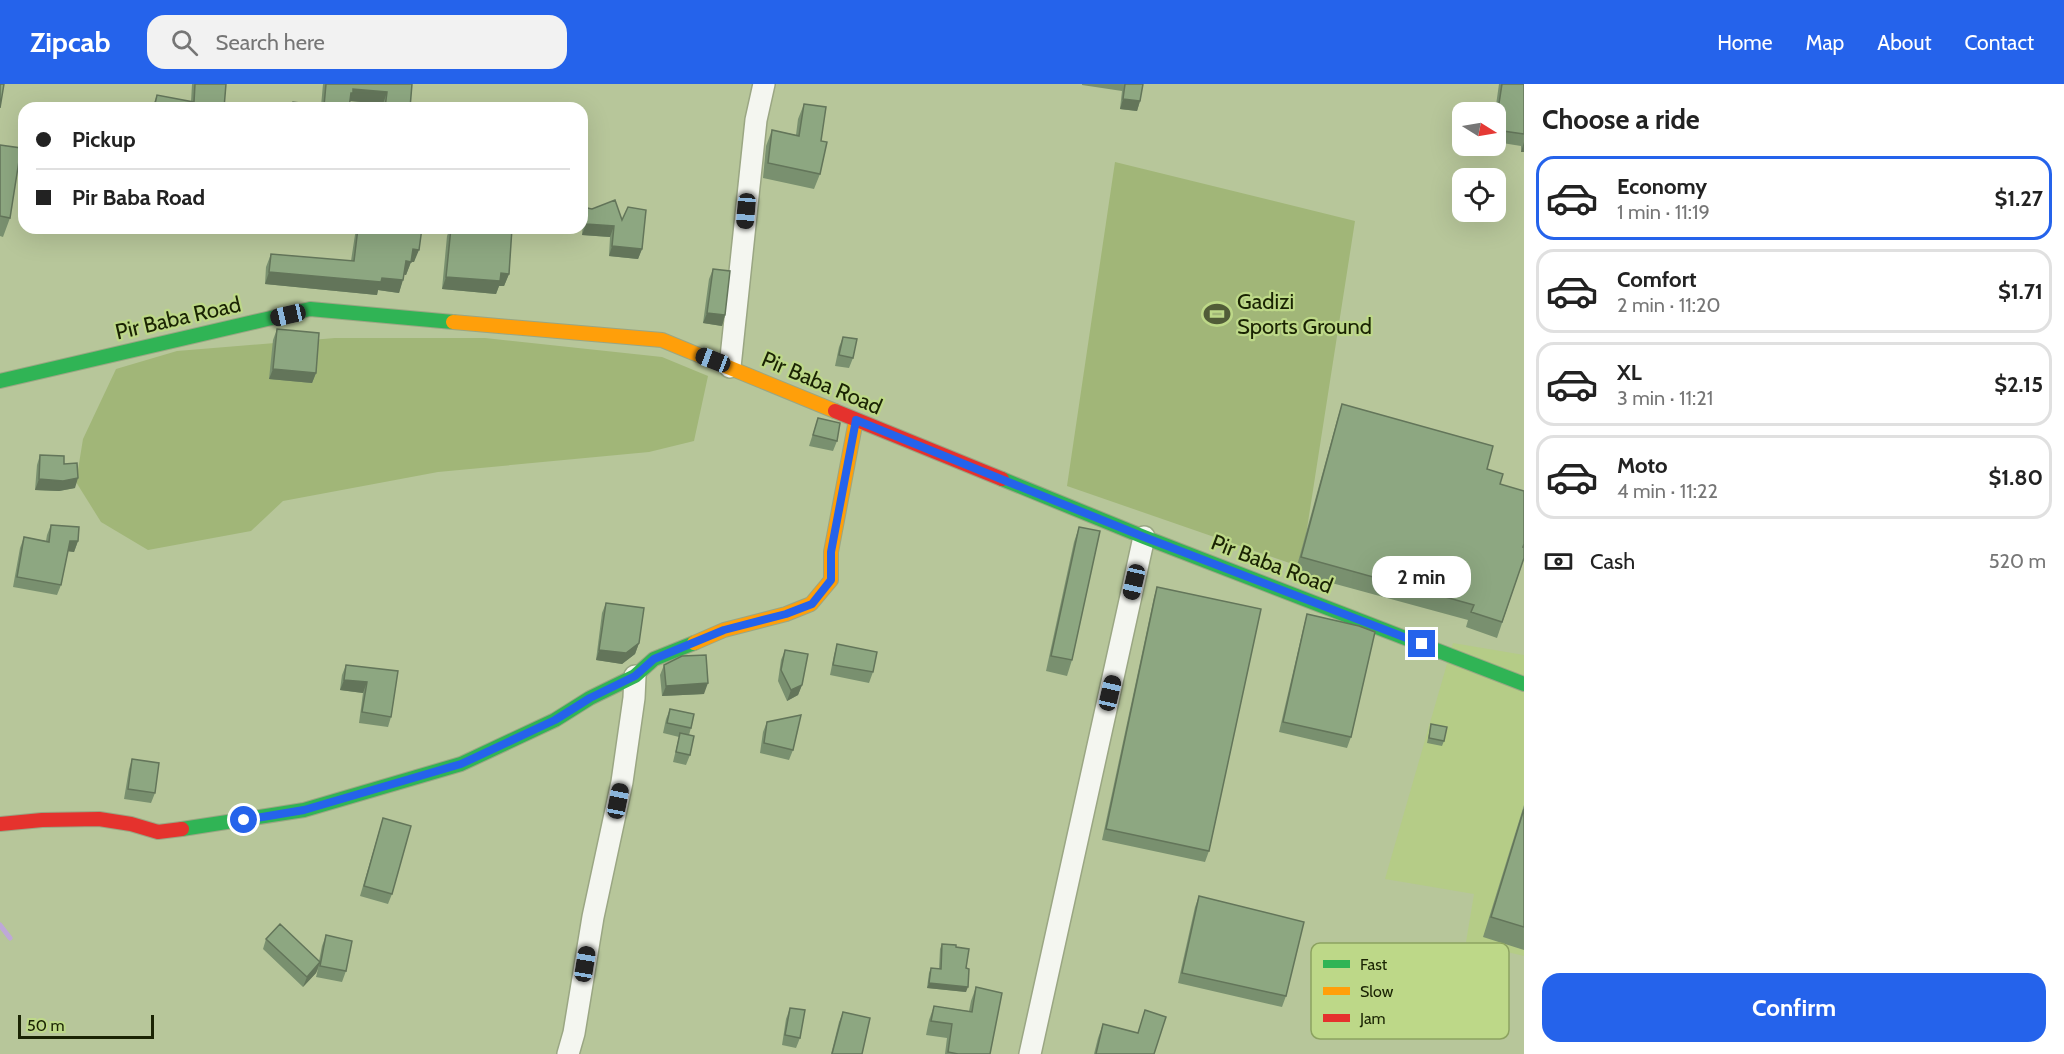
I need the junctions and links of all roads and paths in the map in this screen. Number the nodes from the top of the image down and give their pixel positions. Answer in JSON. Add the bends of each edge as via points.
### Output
{"nodes":[{"id":1,"x":764,"y":84,"type":"edge"},
{"id":2,"x":730,"y":367,"type":"junction"},
{"id":3,"x":0,"y":381,"type":"edge"},
{"id":4,"x":856,"y":420,"type":"junction"},
{"id":5,"x":1144,"y":537,"type":"junction"},
{"id":6,"x":635,"y":676,"type":"junction"},
{"id":7,"x":1524,"y":684,"type":"edge"},
{"id":8,"x":0,"y":824,"type":"edge"},
{"id":9,"x":568,"y":1054,"type":"edge"},
{"id":10,"x":1030,"y":1054,"type":"edge"}],
"edges":[{"from":1,"to":2,"type":"street","via":[[756,120]]},
{"from":2,"to":3,"type":"main road","name":"Pir Baba Road","via":[[662,340],[310,309]]},
{"from":2,"to":4,"type":"main road","name":"Pir Baba Road"},
{"from":4,"to":5,"type":"main road","name":"Pir Baba Road"},
{"from":4,"to":6,"type":"main road","via":[[831,552],[831,580],[812,604],[724,630],[654,659]]},
{"from":5,"to":7,"type":"main road","name":"Pir Baba Road"},
{"from":5,"to":10,"type":"street"},
{"from":6,"to":8,"type":"main road","via":[[555,720],[461,764],[304,810],[158,832],[99,819]]},
{"from":6,"to":9,"type":"street","via":[[622,782]]}]}
